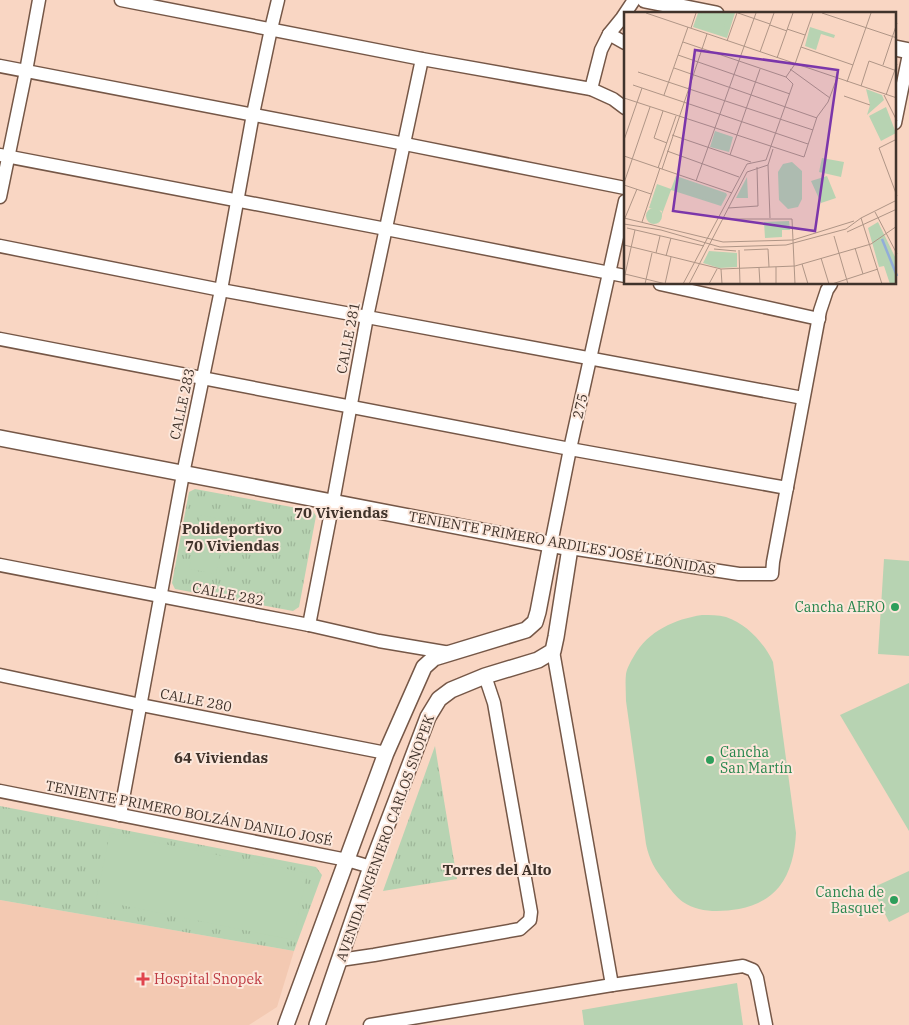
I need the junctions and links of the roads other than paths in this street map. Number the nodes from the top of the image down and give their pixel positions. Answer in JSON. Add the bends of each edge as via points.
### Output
{"nodes":[{"id":1,"x":39,"y":0,"type":"edge"},
{"id":2,"x":121,"y":0,"type":"edge"},
{"id":3,"x":278,"y":0,"type":"edge"},
{"id":4,"x":634,"y":0,"type":"edge"},
{"id":5,"x":645,"y":0,"type":"edge"},
{"id":6,"x":626,"y":12,"type":"edge"},
{"id":7,"x":706,"y":12,"type":"edge"},
{"id":8,"x":624,"y":15,"type":"edge"},
{"id":9,"x":271,"y":29,"type":"junction"},
{"id":10,"x":609,"y":34,"type":"junction"},
{"id":11,"x":624,"y":42,"type":"edge"},
{"id":12,"x":896,"y":48,"type":"edge"},
{"id":13,"x":909,"y":52,"type":"edge"},
{"id":14,"x":422,"y":59,"type":"junction"},
{"id":15,"x":0,"y":66,"type":"edge"},
{"id":16,"x":26,"y":71,"type":"junction"},
{"id":17,"x":591,"y":89,"type":"junction"},
{"id":18,"x":624,"y":107,"type":"edge"},
{"id":19,"x":253,"y":114,"type":"junction"},
{"id":20,"x":896,"y":118,"type":"edge"},
{"id":21,"x":405,"y":144,"type":"junction"},
{"id":22,"x":4,"y":156,"type":"edge"},
{"id":23,"x":624,"y":188,"type":"edge"},
{"id":24,"x":0,"y":197,"type":"edge"},
{"id":25,"x":238,"y":200,"type":"junction"},
{"id":26,"x":624,"y":205,"type":"edge"},
{"id":27,"x":386,"y":229,"type":"junction"},
{"id":28,"x":0,"y":246,"type":"edge"},
{"id":29,"x":610,"y":273,"type":"junction"},
{"id":30,"x":624,"y":276,"type":"edge"},
{"id":31,"x":665,"y":285,"type":"edge"},
{"id":32,"x":830,"y":285,"type":"edge"},
{"id":33,"x":221,"y":290,"type":"junction"},
{"id":34,"x":367,"y":316,"type":"junction"},
{"id":35,"x":819,"y":319,"type":"junction"},
{"id":36,"x":0,"y":339,"type":"edge"},
{"id":37,"x":591,"y":358,"type":"junction"},
{"id":38,"x":202,"y":378,"type":"junction"},
{"id":39,"x":804,"y":398,"type":"junction"},
{"id":40,"x":350,"y":408,"type":"junction"},
{"id":41,"x":0,"y":438,"type":"edge"},
{"id":42,"x":570,"y":449,"type":"junction"},
{"id":43,"x":183,"y":474,"type":"junction"},
{"id":44,"x":787,"y":488,"type":"junction"},
{"id":45,"x":334,"y":502,"type":"junction"},
{"id":46,"x":551,"y":544,"type":"junction"},
{"id":47,"x":570,"y":548,"type":"junction"},
{"id":48,"x":0,"y":565,"type":"edge"},
{"id":49,"x":161,"y":596,"type":"junction"},
{"id":50,"x":538,"y":612,"type":"joint"},
{"id":51,"x":309,"y":624,"type":"junction"},
{"id":52,"x":553,"y":650,"type":"junction"},
{"id":53,"x":450,"y":653,"type":"junction"},
{"id":54,"x":0,"y":675,"type":"edge"},
{"id":55,"x":486,"y":676,"type":"junction"},
{"id":56,"x":141,"y":705,"type":"junction"},
{"id":57,"x":386,"y":753,"type":"junction"},
{"id":58,"x":0,"y":791,"type":"edge"},
{"id":59,"x":120,"y":815,"type":"junction"},
{"id":60,"x":346,"y":860,"type":"junction"},
{"id":61,"x":371,"y":867,"type":"junction"},
{"id":62,"x":340,"y":960,"type":"junction"},
{"id":63,"x":612,"y":985,"type":"junction"},
{"id":64,"x":286,"y":1025,"type":"edge"},
{"id":65,"x":317,"y":1025,"type":"edge"},
{"id":66,"x":370,"y":1025,"type":"edge"},
{"id":67,"x":766,"y":1025,"type":"edge"}],
"edges":[{"from":1,"to":16,"type":"street"},
{"from":2,"to":9,"type":"street"},
{"from":3,"to":9,"type":"street","name":"CALLE 283"},
{"from":4,"to":6,"type":"street"},
{"from":5,"to":7,"type":"street"},
{"from":8,"to":10,"type":"street"},
{"from":9,"to":14,"type":"street"},
{"from":9,"to":19,"type":"street","name":"CALLE 283"},
{"from":10,"to":11,"type":"street"},
{"from":10,"to":17,"type":"street","via":[[601,50]]},
{"from":12,"to":13,"type":"street"},
{"from":13,"to":20,"type":"street"},
{"from":14,"to":17,"type":"street"},
{"from":14,"to":21,"type":"street","name":"CALLE 281"},
{"from":15,"to":16,"type":"street"},
{"from":16,"to":19,"type":"street"},
{"from":16,"to":22,"type":"street"},
{"from":17,"to":18,"type":"street"},
{"from":19,"to":21,"type":"street"},
{"from":19,"to":25,"type":"street","name":"CALLE 283"},
{"from":21,"to":23,"type":"street"},
{"from":21,"to":27,"type":"street","name":"CALLE 281"},
{"from":22,"to":24,"type":"street"},
{"from":22,"to":25,"type":"street"},
{"from":25,"to":27,"type":"street"},
{"from":25,"to":33,"type":"street","name":"CALLE 283"},
{"from":26,"to":29,"type":"street","name":"275"},
{"from":27,"to":29,"type":"street"},
{"from":27,"to":34,"type":"street","name":"CALLE 281"},
{"from":28,"to":33,"type":"street"},
{"from":29,"to":30,"type":"street"},
{"from":29,"to":37,"type":"street","name":"275"},
{"from":31,"to":35,"type":"street"},
{"from":32,"to":35,"type":"street"},
{"from":33,"to":34,"type":"street"},
{"from":33,"to":38,"type":"street","name":"CALLE 283"},
{"from":34,"to":37,"type":"street"},
{"from":34,"to":40,"type":"street","name":"CALLE 281"},
{"from":35,"to":39,"type":"street"},
{"from":36,"to":38,"type":"street"},
{"from":37,"to":39,"type":"street"},
{"from":37,"to":42,"type":"street","name":"275"},
{"from":38,"to":40,"type":"street"},
{"from":38,"to":43,"type":"street","name":"CALLE 283"},
{"from":39,"to":44,"type":"street"},
{"from":40,"to":42,"type":"street"},
{"from":40,"to":45,"type":"street","name":"CALLE 281"},
{"from":41,"to":43,"type":"street","name":"TENIENTE PRIMERO ARDILES JOSÉ LEÓNIDAS"},
{"from":42,"to":44,"type":"street"},
{"from":42,"to":46,"type":"street","name":"275"},
{"from":43,"to":45,"type":"street","name":"TENIENTE PRIMERO ARDILES JOSÉ LEÓNIDAS"},
{"from":43,"to":49,"type":"street","name":"CALLE 283"},
{"from":44,"to":47,"type":"street","name":"TENIENTE PRIMERO ARDILES JOSÉ LEÓNIDAS","via":[[772,574],[739,574]]},
{"from":45,"to":46,"type":"street","name":"TENIENTE PRIMERO ARDILES JOSÉ LEÓNIDAS"},
{"from":45,"to":51,"type":"street","name":"CALLE 281"},
{"from":46,"to":47,"type":"street","name":"TENIENTE PRIMERO ARDILES JOSÉ LEÓNIDAS"},
{"from":46,"to":50,"type":"street","name":"275"},
{"from":47,"to":52,"type":"street"},
{"from":48,"to":49,"type":"street","name":"CALLE 282"},
{"from":49,"to":51,"type":"street","name":"CALLE 282"},
{"from":49,"to":56,"type":"street","name":"CALLE 283"},
{"from":50,"to":53,"type":"street","name":"AVENIDA INGENIERO CARLOS SNOPEK","via":[[535,622],[526,630]]},
{"from":51,"to":53,"type":"street","name":"CALLE 282"},
{"from":52,"to":55,"type":"street","name":"AVENIDA INGENIERO CARLOS SNOPEK","via":[[538,660]]},
{"from":52,"to":63,"type":"street"},
{"from":53,"to":57,"type":"street","name":"AVENIDA INGENIERO CARLOS SNOPEK","via":[[434,658],[424,667]]},
{"from":54,"to":56,"type":"street","name":"CALLE 280"},
{"from":55,"to":61,"type":"street","name":"AVENIDA INGENIERO CARLOS SNOPEK","via":[[451,690],[440,699],[428,717]]},
{"from":55,"to":62,"type":"street","via":[[496,713],[530,920],[520,929]]},
{"from":56,"to":57,"type":"street","name":"CALLE 280"},
{"from":56,"to":59,"type":"street","name":"CALLE 283"},
{"from":57,"to":60,"type":"street","name":"AVENIDA INGENIERO CARLOS SNOPEK"},
{"from":58,"to":59,"type":"street","name":"TENIENTE PRIMERO BOLZÁN DANILO JOSÉ"},
{"from":59,"to":60,"type":"street","name":"TENIENTE PRIMERO BOLZÁN DANILO JOSÉ"},
{"from":60,"to":61,"type":"street","name":"TENIENTE PRIMERO BOLZÁN DANILO JOSÉ"},
{"from":60,"to":64,"type":"street","name":"AVENIDA INGENIERO CARLOS SNOPEK"},
{"from":61,"to":62,"type":"street","name":"AVENIDA INGENIERO CARLOS SNOPEK"},
{"from":62,"to":65,"type":"street","name":"AVENIDA INGENIERO CARLOS SNOPEK"},
{"from":63,"to":66,"type":"street"},
{"from":63,"to":67,"type":"street","via":[[743,966],[753,970],[757,978]]}]}
